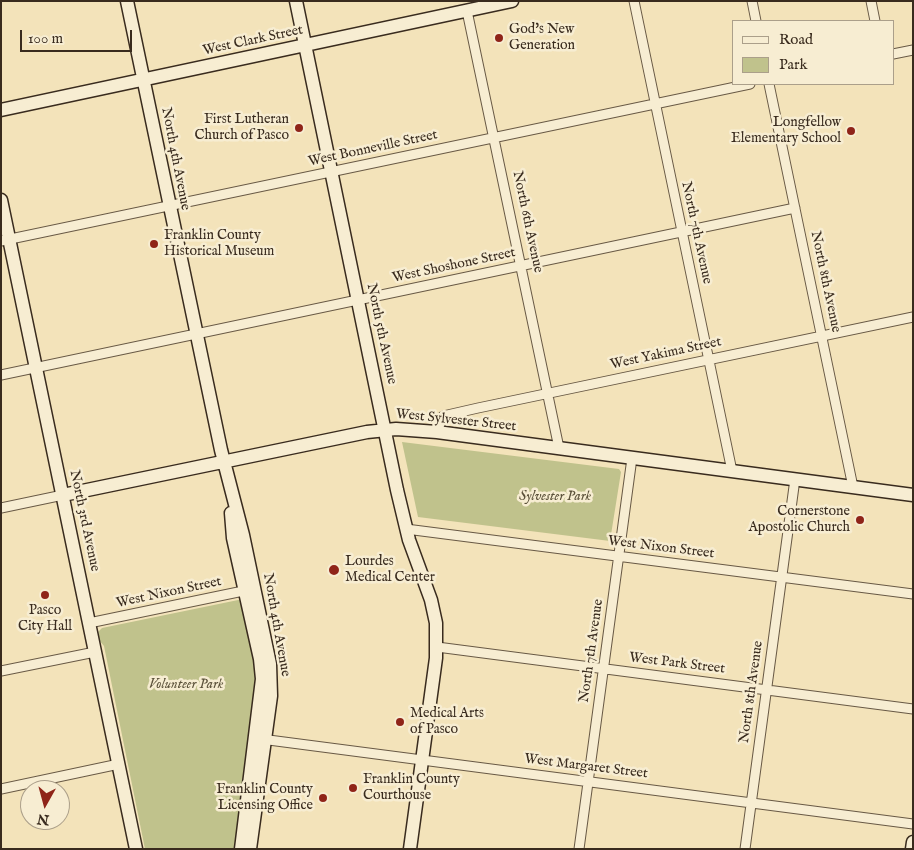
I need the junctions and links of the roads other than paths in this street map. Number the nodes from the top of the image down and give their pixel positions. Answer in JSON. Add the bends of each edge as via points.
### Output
{"nodes":[{"id":1,"x":127,"y":1,"type":"edge"},
{"id":2,"x":296,"y":1,"type":"edge"},
{"id":3,"x":512,"y":1,"type":"edge"},
{"id":4,"x":634,"y":1,"type":"edge"},
{"id":5,"x":752,"y":1,"type":"edge"},
{"id":6,"x":871,"y":1,"type":"edge"},
{"id":7,"x":466,"y":6,"type":"edge"},
{"id":8,"x":756,"y":20,"type":"edge"},
{"id":9,"x":875,"y":20,"type":"edge"},
{"id":10,"x":305,"y":44,"type":"junction"},
{"id":11,"x":913,"y":50,"type":"edge"},
{"id":12,"x":894,"y":54,"type":"edge"},
{"id":13,"x":144,"y":80,"type":"junction"},
{"id":14,"x":745,"y":85,"type":"edge"},
{"id":15,"x":769,"y":85,"type":"edge"},
{"id":16,"x":655,"y":104,"type":"junction"},
{"id":17,"x":1,"y":110,"type":"edge"},
{"id":18,"x":494,"y":138,"type":"junction"},
{"id":19,"x":332,"y":172,"type":"junction"},
{"id":20,"x":1,"y":200,"type":"edge"},
{"id":21,"x":169,"y":206,"type":"junction"},
{"id":22,"x":795,"y":208,"type":"junction"},
{"id":23,"x":682,"y":232,"type":"junction"},
{"id":24,"x":5,"y":240,"type":"edge"},
{"id":25,"x":521,"y":266,"type":"junction"},
{"id":26,"x":358,"y":300,"type":"junction"},
{"id":27,"x":913,"y":317,"type":"edge"},
{"id":28,"x":197,"y":334,"type":"junction"},
{"id":29,"x":822,"y":336,"type":"junction"},
{"id":30,"x":709,"y":359,"type":"junction"},
{"id":31,"x":36,"y":368,"type":"junction"},
{"id":32,"x":1,"y":375,"type":"edge"},
{"id":33,"x":548,"y":393,"type":"junction"},
{"id":34,"x":386,"y":429,"type":"junction"},
{"id":35,"x":437,"y":432,"type":"junction"},
{"id":36,"x":559,"y":448,"type":"junction"},
{"id":37,"x":632,"y":458,"type":"junction"},
{"id":38,"x":224,"y":461,"type":"junction"},
{"id":39,"x":732,"y":471,"type":"junction"},
{"id":40,"x":795,"y":479,"type":"junction"},
{"id":41,"x":853,"y":487,"type":"junction"},
{"id":42,"x":63,"y":495,"type":"junction"},
{"id":43,"x":913,"y":495,"type":"edge"},
{"id":44,"x":1,"y":508,"type":"edge"},
{"id":45,"x":406,"y":528,"type":"junction"},
{"id":46,"x":619,"y":556,"type":"junction"},
{"id":47,"x":782,"y":577,"type":"junction"},
{"id":48,"x":250,"y":590,"type":"junction"},
{"id":49,"x":913,"y":594,"type":"edge"},
{"id":50,"x":90,"y":623,"type":"junction"},
{"id":51,"x":437,"y":647,"type":"junction"},
{"id":52,"x":95,"y":652,"type":"junction"},
{"id":53,"x":604,"y":668,"type":"junction"},
{"id":54,"x":1,"y":671,"type":"edge"},
{"id":55,"x":766,"y":690,"type":"junction"},
{"id":56,"x":913,"y":709,"type":"edge"},
{"id":57,"x":261,"y":739,"type":"junction"},
{"id":58,"x":422,"y":760,"type":"junction"},
{"id":59,"x":119,"y":764,"type":"junction"},
{"id":60,"x":588,"y":782,"type":"junction"},
{"id":61,"x":1,"y":789,"type":"edge"},
{"id":62,"x":751,"y":803,"type":"junction"},
{"id":63,"x":913,"y":824,"type":"edge"},
{"id":64,"x":913,"y":842,"type":"edge"},
{"id":65,"x":136,"y":849,"type":"edge"},
{"id":66,"x":241,"y":849,"type":"edge"},
{"id":67,"x":250,"y":849,"type":"edge"},
{"id":68,"x":410,"y":849,"type":"edge"},
{"id":69,"x":579,"y":849,"type":"edge"},
{"id":70,"x":745,"y":849,"type":"edge"},
{"id":71,"x":912,"y":849,"type":"edge"}],
"edges":[{"from":1,"to":13,"type":"street","name":"North 4th Avenue"},
{"from":2,"to":10,"type":"street","name":"North 5th Avenue"},
{"from":3,"to":7,"type":"street","name":"West Clark Street"},
{"from":4,"to":16,"type":"street","name":"North 7th Avenue"},
{"from":5,"to":8,"type":"street"},
{"from":6,"to":9,"type":"street"},
{"from":7,"to":10,"type":"street","name":"West Clark Street"},
{"from":7,"to":18,"type":"street","name":"North 6th Avenue"},
{"from":10,"to":13,"type":"street","name":"West Clark Street"},
{"from":10,"to":19,"type":"street","name":"North 5th Avenue"},
{"from":11,"to":12,"type":"street"},
{"from":13,"to":17,"type":"street","name":"West Clark Street"},
{"from":13,"to":21,"type":"street","name":"North 4th Avenue"},
{"from":14,"to":16,"type":"street","name":"West Bonneville Street"},
{"from":15,"to":22,"type":"street","name":"North 8th Avenue"},
{"from":16,"to":18,"type":"street","name":"West Bonneville Street"},
{"from":16,"to":23,"type":"street","name":"North 7th Avenue"},
{"from":18,"to":19,"type":"street","name":"West Bonneville Street"},
{"from":18,"to":25,"type":"street","name":"North 6th Avenue"},
{"from":19,"to":21,"type":"street","name":"West Bonneville Street"},
{"from":19,"to":26,"type":"street","name":"North 5th Avenue"},
{"from":20,"to":24,"type":"street","name":"North 3rd Avenue"},
{"from":21,"to":24,"type":"street","name":"West Bonneville Street"},
{"from":21,"to":28,"type":"street","name":"North 4th Avenue"},
{"from":22,"to":23,"type":"street","name":"West Shoshone Street"},
{"from":22,"to":29,"type":"street","name":"North 8th Avenue"},
{"from":23,"to":25,"type":"street","name":"West Shoshone Street"},
{"from":23,"to":30,"type":"street","name":"North 7th Avenue"},
{"from":24,"to":31,"type":"street","name":"North 3rd Avenue"},
{"from":25,"to":26,"type":"street","name":"West Shoshone Street"},
{"from":25,"to":33,"type":"street","name":"North 6th Avenue"},
{"from":26,"to":28,"type":"street","name":"West Shoshone Street"},
{"from":26,"to":34,"type":"street","name":"North 5th Avenue"},
{"from":27,"to":29,"type":"street","name":"West Yakima Street"},
{"from":28,"to":31,"type":"street","name":"West Shoshone Street"},
{"from":28,"to":38,"type":"street","name":"North 4th Avenue"},
{"from":29,"to":30,"type":"street","name":"West Yakima Street"},
{"from":29,"to":41,"type":"street","name":"North 8th Avenue"},
{"from":30,"to":33,"type":"street","name":"West Yakima Street"},
{"from":30,"to":39,"type":"street","name":"North 7th Avenue"},
{"from":31,"to":32,"type":"street","name":"West Shoshone Street"},
{"from":31,"to":42,"type":"street","name":"North 3rd Avenue"},
{"from":33,"to":35,"type":"street","name":"West Yakima Street","via":[[443,416]]},
{"from":33,"to":36,"type":"street","name":"North 6th Avenue"},
{"from":34,"to":35,"type":"street","name":"West Sylvester Street"},
{"from":34,"to":38,"type":"street","name":"West Sylvester Street"},
{"from":34,"to":45,"type":"street","name":"North 5th Avenue"},
{"from":35,"to":36,"type":"street","name":"West Sylvester Street"},
{"from":36,"to":37,"type":"street","name":"West Sylvester Street"},
{"from":37,"to":39,"type":"street","name":"West Sylvester Street"},
{"from":37,"to":46,"type":"street","name":"North 7th Avenue"},
{"from":38,"to":42,"type":"street","name":"West Sylvester Street"},
{"from":38,"to":48,"type":"street","name":"North 4th Avenue","via":[[232,498],[233,538]]},
{"from":39,"to":40,"type":"street","name":"West Sylvester Street"},
{"from":40,"to":41,"type":"street","name":"West Sylvester Street"},
{"from":40,"to":47,"type":"street","name":"North 8th Avenue"},
{"from":41,"to":43,"type":"street","name":"West Sylvester Street"},
{"from":42,"to":44,"type":"street","name":"West Sylvester Street"},
{"from":42,"to":50,"type":"street","name":"North 3rd Avenue"},
{"from":45,"to":46,"type":"street","name":"West Nixon Street"},
{"from":45,"to":51,"type":"street","name":"North 5th Avenue","via":[[431,600]]},
{"from":46,"to":47,"type":"street","name":"West Nixon Street"},
{"from":46,"to":53,"type":"street","name":"North 7th Avenue"},
{"from":47,"to":49,"type":"street","name":"West Nixon Street"},
{"from":47,"to":55,"type":"street","name":"North 8th Avenue"},
{"from":48,"to":50,"type":"street","name":"West Nixon Street"},
{"from":48,"to":57,"type":"street","name":"North 4th Avenue","via":[[271,680]]},
{"from":50,"to":52,"type":"street","name":"North 3rd Avenue"},
{"from":51,"to":53,"type":"street","name":"West Park Street"},
{"from":51,"to":58,"type":"street","name":"North 5th Avenue"},
{"from":52,"to":54,"type":"street"},
{"from":52,"to":59,"type":"street","name":"North 3rd Avenue"},
{"from":53,"to":55,"type":"street","name":"West Park Street"},
{"from":53,"to":60,"type":"street","name":"North 7th Avenue"},
{"from":55,"to":56,"type":"street","name":"West Park Street"},
{"from":55,"to":62,"type":"street","name":"North 8th Avenue"},
{"from":57,"to":58,"type":"street","name":"West Margaret Street"},
{"from":57,"to":66,"type":"street","name":"North 4th Avenue"},
{"from":57,"to":67,"type":"street","name":"North 4th Avenue"},
{"from":58,"to":60,"type":"street","name":"West Margaret Street"},
{"from":58,"to":68,"type":"street","name":"North 5th Avenue"},
{"from":59,"to":61,"type":"street"},
{"from":59,"to":65,"type":"street","name":"North 3rd Avenue"},
{"from":60,"to":62,"type":"street","name":"West Margaret Street"},
{"from":60,"to":69,"type":"street","name":"North 7th Avenue"},
{"from":62,"to":63,"type":"street","name":"West Margaret Street"},
{"from":62,"to":70,"type":"street","name":"North 8th Avenue"},
{"from":64,"to":71,"type":"street"}]}
